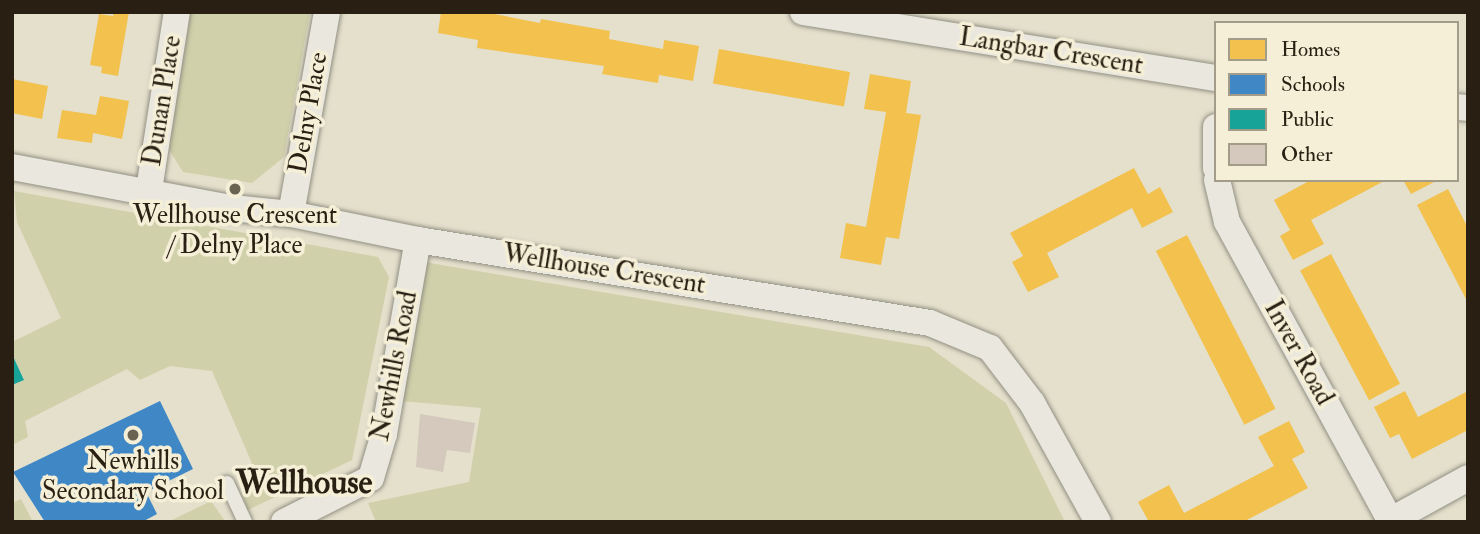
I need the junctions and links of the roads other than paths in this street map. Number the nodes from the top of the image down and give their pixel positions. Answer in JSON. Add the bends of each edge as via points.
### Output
{"nodes":[{"id":1,"x":177,"y":12,"type":"edge"},
{"id":2,"x":327,"y":12,"type":"edge"},
{"id":3,"x":803,"y":12,"type":"edge"},
{"id":4,"x":1214,"y":78,"type":"edge"},
{"id":5,"x":12,"y":167,"type":"edge"},
{"id":6,"x":1217,"y":182,"type":"edge"},
{"id":7,"x":149,"y":190,"type":"junction"},
{"id":8,"x":290,"y":214,"type":"junction"},
{"id":9,"x":418,"y":240,"type":"junction"},
{"id":10,"x":1468,"y":478,"type":"edge"},
{"id":11,"x":227,"y":483,"type":"dead end"},
{"id":12,"x":1390,"y":521,"type":"edge"},
{"id":13,"x":245,"y":522,"type":"edge"},
{"id":14,"x":284,"y":522,"type":"edge"},
{"id":15,"x":1098,"y":522,"type":"edge"}],
"edges":[{"from":1,"to":7,"type":"street","name":"Dunan Place"},
{"from":2,"to":8,"type":"street","name":"Delny Place"},
{"from":3,"to":4,"type":"street","name":"Langbar Crescent"},
{"from":5,"to":7,"type":"street","name":"Wellhouse Crescent"},
{"from":6,"to":12,"type":"street","name":"Inver Road","via":[[1227,222]]},
{"from":7,"to":8,"type":"street","name":"Wellhouse Crescent","via":[[232,208]]},
{"from":8,"to":9,"type":"street","name":"Wellhouse Crescent"},
{"from":9,"to":14,"type":"street","name":"Newhills Road","via":[[384,434],[371,478]]},
{"from":9,"to":15,"type":"street","name":"Wellhouse Crescent","via":[[930,323],[971,340],[990,348],[1032,403]]},
{"from":10,"to":12,"type":"street"},
{"from":11,"to":13,"type":"lane"}]}
